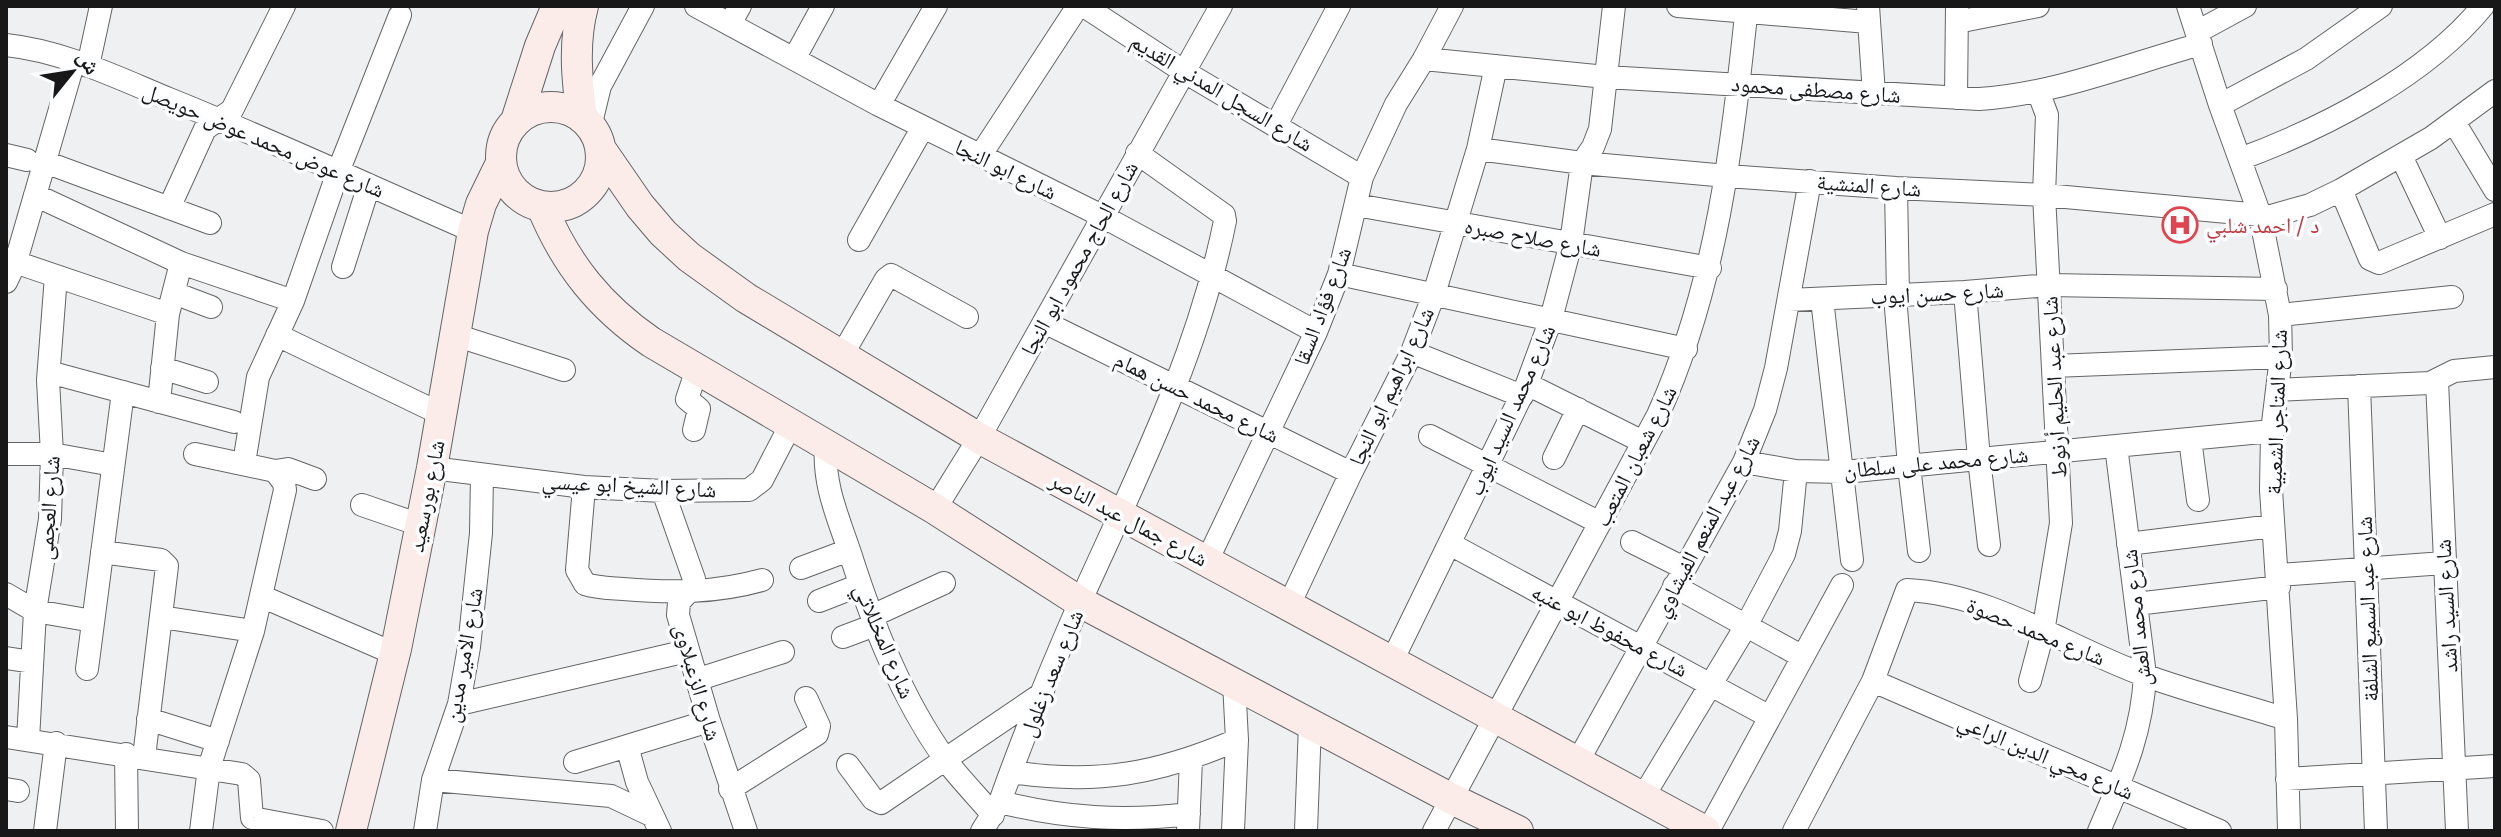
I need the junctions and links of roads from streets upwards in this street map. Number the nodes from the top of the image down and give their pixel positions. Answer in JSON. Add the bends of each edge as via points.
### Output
{"nodes":[{"id":1,"x":101,"y":6,"type":"edge"},
{"id":2,"x":284,"y":6,"type":"edge"},
{"id":3,"x":557,"y":6,"type":"edge"},
{"id":4,"x":583,"y":6,"type":"edge"},
{"id":5,"x":643,"y":6,"type":"edge"},
{"id":6,"x":696,"y":6,"type":"edge"},
{"id":7,"x":823,"y":6,"type":"edge"},
{"id":8,"x":936,"y":6,"type":"edge"},
{"id":9,"x":1081,"y":6,"type":"edge"},
{"id":10,"x":1221,"y":6,"type":"edge"},
{"id":11,"x":1339,"y":6,"type":"edge"},
{"id":12,"x":1452,"y":6,"type":"edge"},
{"id":13,"x":1614,"y":6,"type":"edge"},
{"id":14,"x":1678,"y":6,"type":"edge"},
{"id":15,"x":2038,"y":6,"type":"edge"},
{"id":16,"x":2188,"y":6,"type":"edge"},
{"id":17,"x":2245,"y":6,"type":"edge"},
{"id":18,"x":2381,"y":6,"type":"edge"},
{"id":19,"x":2483,"y":6,"type":"edge"},
{"id":20,"x":1747,"y":9,"type":"edge"},
{"id":21,"x":1868,"y":14,"type":"edge"},
{"id":22,"x":1957,"y":14,"type":"edge"},
{"id":23,"x":400,"y":15,"type":"dead end"},
{"id":24,"x":735,"y":15,"type":"edge"},
{"id":25,"x":2199,"y":38,"type":"junction"},
{"id":26,"x":6,"y":45,"type":"edge"},
{"id":27,"x":794,"y":59,"type":"junction"},
{"id":28,"x":1424,"y":59,"type":"junction"},
{"id":29,"x":81,"y":64,"type":"junction"},
{"id":30,"x":1496,"y":66,"type":"junction"},
{"id":31,"x":1183,"y":71,"type":"junction"},
{"id":32,"x":1606,"y":77,"type":"junction"},
{"id":33,"x":1737,"y":84,"type":"junction"},
{"id":34,"x":2038,"y":91,"type":"junction"},
{"id":35,"x":2495,"y":91,"type":"edge"},
{"id":36,"x":1874,"y":94,"type":"junction"},
{"id":37,"x":1956,"y":98,"type":"junction"},
{"id":38,"x":879,"y":105,"type":"junction"},
{"id":39,"x":2220,"y":105,"type":"junction"},
{"id":40,"x":218,"y":119,"type":"junction"},
{"id":41,"x":516,"y":121,"type":"junction"},
{"id":42,"x":2454,"y":122,"type":"junction"},
{"id":43,"x":1276,"y":125,"type":"junction"},
{"id":44,"x":923,"y":127,"type":"junction"},
{"id":45,"x":591,"y":131,"type":"junction"},
{"id":46,"x":1478,"y":149,"type":"junction"},
{"id":47,"x":1137,"y":153,"type":"junction"},
{"id":48,"x":980,"y":156,"type":"junction"},
{"id":49,"x":2401,"y":156,"type":"junction"},
{"id":50,"x":26,"y":159,"type":"edge"},
{"id":51,"x":2240,"y":159,"type":"junction"},
{"id":52,"x":501,"y":163,"type":"junction"},
{"id":53,"x":1582,"y":163,"type":"junction"},
{"id":54,"x":338,"y":172,"type":"junction"},
{"id":55,"x":1727,"y":176,"type":"junction"},
{"id":56,"x":1362,"y":177,"type":"junction"},
{"id":57,"x":1810,"y":181,"type":"junction"},
{"id":58,"x":369,"y":185,"type":"junction"},
{"id":59,"x":1896,"y":188,"type":"junction"},
{"id":60,"x":2341,"y":190,"type":"junction"},
{"id":61,"x":2495,"y":190,"type":"edge"},
{"id":62,"x":35,"y":195,"type":"junction"},
{"id":63,"x":2044,"y":195,"type":"junction"},
{"id":64,"x":1356,"y":205,"type":"junction"},
{"id":65,"x":542,"y":207,"type":"junction"},
{"id":66,"x":169,"y":208,"type":"junction"},
{"id":67,"x":2495,"y":214,"type":"edge"},
{"id":68,"x":2260,"y":215,"type":"junction"},
{"id":69,"x":1102,"y":216,"type":"junction"},
{"id":70,"x":210,"y":223,"type":"dead end"},
{"id":71,"x":1456,"y":223,"type":"junction"},
{"id":72,"x":473,"y":231,"type":"junction"},
{"id":73,"x":2440,"y":238,"type":"junction"},
{"id":74,"x":859,"y":240,"type":"dead end"},
{"id":75,"x":1571,"y":243,"type":"junction"},
{"id":76,"x":181,"y":263,"type":"junction"},
{"id":77,"x":343,"y":267,"type":"dead end"},
{"id":78,"x":9,"y":268,"type":"edge"},
{"id":79,"x":1710,"y":268,"type":"junction"},
{"id":80,"x":1339,"y":274,"type":"junction"},
{"id":81,"x":56,"y":276,"type":"junction"},
{"id":82,"x":1214,"y":276,"type":"junction"},
{"id":83,"x":2049,"y":285,"type":"junction"},
{"id":84,"x":2276,"y":289,"type":"junction"},
{"id":85,"x":1965,"y":292,"type":"junction"},
{"id":86,"x":1434,"y":294,"type":"junction"},
{"id":87,"x":1896,"y":296,"type":"junction"},
{"id":88,"x":2452,"y":297,"type":"dead end"},
{"id":89,"x":1822,"y":299,"type":"junction"},
{"id":90,"x":1789,"y":300,"type":"junction"},
{"id":91,"x":293,"y":301,"type":"junction"},
{"id":92,"x":171,"y":303,"type":"junction"},
{"id":93,"x":211,"y":307,"type":"dead end"},
{"id":94,"x":2280,"y":315,"type":"junction"},
{"id":95,"x":967,"y":317,"type":"dead end"},
{"id":96,"x":1551,"y":319,"type":"junction"},
{"id":97,"x":1044,"y":322,"type":"junction"},
{"id":98,"x":1316,"y":332,"type":"junction"},
{"id":99,"x":277,"y":335,"type":"junction"},
{"id":100,"x":455,"y":335,"type":"junction"},
{"id":101,"x":1686,"y":349,"type":"junction"},
{"id":102,"x":1412,"y":352,"type":"junction"},
{"id":103,"x":842,"y":355,"type":"junction"},
{"id":104,"x":2281,"y":357,"type":"junction"},
{"id":105,"x":2053,"y":366,"type":"junction"},
{"id":106,"x":2495,"y":367,"type":"edge"},
{"id":107,"x":162,"y":368,"type":"junction"},
{"id":108,"x":697,"y":369,"type":"junction"},
{"id":109,"x":564,"y":370,"type":"dead end"},
{"id":110,"x":49,"y":372,"type":"junction"},
{"id":111,"x":2437,"y":381,"type":"junction"},
{"id":112,"x":207,"y":382,"type":"dead end"},
{"id":113,"x":2359,"y":386,"type":"junction"},
{"id":114,"x":1177,"y":387,"type":"junction"},
{"id":115,"x":1524,"y":390,"type":"junction"},
{"id":116,"x":2277,"y":390,"type":"junction"},
{"id":117,"x":123,"y":392,"type":"junction"},
{"id":118,"x":159,"y":402,"type":"junction"},
{"id":119,"x":1578,"y":409,"type":"junction"},
{"id":120,"x":441,"y":414,"type":"junction"},
{"id":121,"x":234,"y":422,"type":"dead end"},
{"id":122,"x":790,"y":426,"type":"junction"},
{"id":123,"x":694,"y":430,"type":"dead end"},
{"id":124,"x":2272,"y":431,"type":"junction"},
{"id":125,"x":1268,"y":432,"type":"junction"},
{"id":126,"x":1430,"y":436,"type":"dead end"},
{"id":127,"x":979,"y":438,"type":"junction"},
{"id":128,"x":2190,"y":439,"type":"junction"},
{"id":129,"x":1643,"y":442,"type":"junction"},
{"id":130,"x":826,"y":446,"type":"junction"},
{"id":131,"x":2116,"y":446,"type":"junction"},
{"id":132,"x":2058,"y":451,"type":"junction"},
{"id":133,"x":6,"y":454,"type":"edge"},
{"id":134,"x":52,"y":454,"type":"junction"},
{"id":135,"x":195,"y":454,"type":"dead end"},
{"id":136,"x":1554,"y":458,"type":"dead end"},
{"id":137,"x":1979,"y":459,"type":"junction"},
{"id":138,"x":1744,"y":462,"type":"junction"},
{"id":139,"x":244,"y":463,"type":"junction"},
{"id":140,"x":1489,"y":464,"type":"junction"},
{"id":141,"x":113,"y":465,"type":"junction"},
{"id":142,"x":1909,"y":466,"type":"junction"},
{"id":143,"x":432,"y":468,"type":"junction"},
{"id":144,"x":275,"y":471,"type":"junction"},
{"id":145,"x":1796,"y":471,"type":"junction"},
{"id":146,"x":1844,"y":472,"type":"junction"},
{"id":147,"x":1351,"y":473,"type":"junction"},
{"id":148,"x":482,"y":475,"type":"junction"},
{"id":149,"x":315,"y":479,"type":"dead end"},
{"id":150,"x":584,"y":487,"type":"junction"},
{"id":151,"x":663,"y":491,"type":"junction"},
{"id":152,"x":2198,"y":500,"type":"dead end"},
{"id":153,"x":362,"y":505,"type":"dead end"},
{"id":154,"x":935,"y":509,"type":"junction"},
{"id":155,"x":1121,"y":514,"type":"junction"},
{"id":156,"x":1600,"y":523,"type":"junction"},
{"id":157,"x":420,"y":525,"type":"junction"},
{"id":158,"x":2273,"y":526,"type":"junction"},
{"id":159,"x":1632,"y":542,"type":"dead end"},
{"id":160,"x":1450,"y":544,"type":"junction"},
{"id":161,"x":2128,"y":544,"type":"junction"},
{"id":162,"x":1989,"y":545,"type":"dead end"},
{"id":163,"x":849,"y":550,"type":"junction"},
{"id":164,"x":1919,"y":551,"type":"dead end"},
{"id":165,"x":102,"y":552,"type":"junction"},
{"id":166,"x":1852,"y":560,"type":"dead end"},
{"id":167,"x":1207,"y":561,"type":"junction"},
{"id":168,"x":2444,"y":563,"type":"junction"},
{"id":169,"x":801,"y":568,"type":"dead end"},
{"id":170,"x":2366,"y":568,"type":"junction"},
{"id":171,"x":1679,"y":577,"type":"junction"},
{"id":172,"x":762,"y":580,"type":"dead end"},
{"id":173,"x":2278,"y":581,"type":"junction"},
{"id":174,"x":944,"y":583,"type":"dead end"},
{"id":175,"x":860,"y":585,"type":"junction"},
{"id":176,"x":1842,"y":585,"type":"dead end"},
{"id":177,"x":688,"y":592,"type":"junction"},
{"id":178,"x":6,"y":594,"type":"edge"},
{"id":179,"x":261,"y":596,"type":"junction"},
{"id":180,"x":819,"y":601,"type":"dead end"},
{"id":181,"x":1080,"y":602,"type":"junction"},
{"id":182,"x":1557,"y":602,"type":"junction"},
{"id":183,"x":2136,"y":604,"type":"junction"},
{"id":184,"x":1289,"y":605,"type":"junction"},
{"id":185,"x":35,"y":611,"type":"junction"},
{"id":186,"x":161,"y":617,"type":"junction"},
{"id":187,"x":873,"y":620,"type":"junction"},
{"id":188,"x":93,"y":621,"type":"junction"},
{"id":189,"x":1746,"y":626,"type":"junction"},
{"id":190,"x":253,"y":631,"type":"junction"},
{"id":191,"x":2043,"y":632,"type":"junction"},
{"id":192,"x":843,"y":637,"type":"dead end"},
{"id":193,"x":1641,"y":647,"type":"junction"},
{"id":194,"x":687,"y":651,"type":"junction"},
{"id":195,"x":783,"y":652,"type":"dead end"},
{"id":196,"x":395,"y":654,"type":"junction"},
{"id":197,"x":1803,"y":657,"type":"junction"},
{"id":198,"x":6,"y":658,"type":"edge"},
{"id":199,"x":1392,"y":661,"type":"junction"},
{"id":200,"x":32,"y":662,"type":"junction"},
{"id":201,"x":87,"y":669,"type":"dead end"},
{"id":202,"x":2145,"y":675,"type":"junction"},
{"id":203,"x":696,"y":680,"type":"junction"},
{"id":204,"x":1873,"y":681,"type":"junction"},
{"id":205,"x":2030,"y":681,"type":"dead end"},
{"id":206,"x":1234,"y":682,"type":"junction"},
{"id":207,"x":1711,"y":685,"type":"junction"},
{"id":208,"x":1044,"y":692,"type":"junction"},
{"id":209,"x":806,"y":698,"type":"dead end"},
{"id":210,"x":459,"y":704,"type":"junction"},
{"id":211,"x":1496,"y":717,"type":"junction"},
{"id":212,"x":1770,"y":717,"type":"junction"},
{"id":213,"x":148,"y":719,"type":"junction"},
{"id":214,"x":2286,"y":719,"type":"junction"},
{"id":215,"x":709,"y":721,"type":"junction"},
{"id":216,"x":1310,"y":724,"type":"junction"},
{"id":217,"x":17,"y":738,"type":"edge"},
{"id":218,"x":1237,"y":740,"type":"junction"},
{"id":219,"x":218,"y":741,"type":"junction"},
{"id":220,"x":56,"y":743,"type":"junction"},
{"id":221,"x":627,"y":746,"type":"junction"},
{"id":222,"x":135,"y":755,"type":"junction"},
{"id":223,"x":1191,"y":759,"type":"junction"},
{"id":224,"x":946,"y":760,"type":"junction"},
{"id":225,"x":1578,"y":761,"type":"junction"},
{"id":226,"x":575,"y":762,"type":"dead end"},
{"id":227,"x":848,"y":765,"type":"dead end"},
{"id":228,"x":2495,"y":766,"type":"edge"},
{"id":229,"x":209,"y":768,"type":"junction"},
{"id":230,"x":2454,"y":769,"type":"junction"},
{"id":231,"x":1011,"y":772,"type":"junction"},
{"id":232,"x":2374,"y":773,"type":"junction"},
{"id":233,"x":2287,"y":779,"type":"junction"},
{"id":234,"x":433,"y":780,"type":"junction"},
{"id":235,"x":2118,"y":787,"type":"junction"},
{"id":236,"x":730,"y":789,"type":"junction"},
{"id":237,"x":1643,"y":797,"type":"junction"},
{"id":238,"x":1452,"y":799,"type":"junction"},
{"id":239,"x":991,"y":816,"type":"edge"},
{"id":240,"x":1188,"y":822,"type":"edge"},
{"id":241,"x":656,"y":823,"type":"edge"},
{"id":242,"x":45,"y":831,"type":"edge"},
{"id":243,"x":127,"y":831,"type":"edge"},
{"id":244,"x":201,"y":831,"type":"edge"},
{"id":245,"x":322,"y":831,"type":"edge"},
{"id":246,"x":351,"y":831,"type":"edge"},
{"id":247,"x":425,"y":831,"type":"edge"},
{"id":248,"x":746,"y":831,"type":"edge"},
{"id":249,"x":1233,"y":831,"type":"edge"},
{"id":250,"x":1306,"y":831,"type":"edge"},
{"id":251,"x":1434,"y":831,"type":"edge"},
{"id":252,"x":1518,"y":831,"type":"edge"},
{"id":253,"x":1706,"y":831,"type":"edge"},
{"id":254,"x":1794,"y":831,"type":"edge"},
{"id":255,"x":2099,"y":831,"type":"edge"},
{"id":256,"x":2220,"y":831,"type":"edge"},
{"id":257,"x":2289,"y":831,"type":"edge"},
{"id":258,"x":2376,"y":831,"type":"edge"},
{"id":259,"x":2457,"y":831,"type":"edge"}],
"edges":[{"from":1,"to":29,"type":"street"},
{"from":2,"to":40,"type":"street","via":[[237,102]]},
{"from":3,"to":41,"type":"street"},
{"from":4,"to":45,"type":"street","via":[[577,83]]},
{"from":5,"to":45,"type":"street","via":[[604,76]]},
{"from":6,"to":24,"type":"street","name":"شارع ابو النجا"},
{"from":7,"to":27,"type":"street"},
{"from":8,"to":38,"type":"street"},
{"from":9,"to":31,"type":"street","name":"شارع السجل المدني القديم"},
{"from":9,"to":48,"type":"street"},
{"from":10,"to":31,"type":"street","name":"شارع الحاج محمود ابو النجا"},
{"from":11,"to":43,"type":"street"},
{"from":12,"to":28,"type":"street","name":"شارع فؤاد السقا"},
{"from":13,"to":32,"type":"street","name":"شارع محمد السيد ايوب"},
{"from":14,"to":20,"type":"street"},
{"from":15,"to":22,"type":"street"},
{"from":16,"to":25,"type":"street","name":"شارع المتاجر الشعبية"},
{"from":17,"to":25,"type":"street","name":"شارع مصطفى محمود"},
{"from":18,"to":39,"type":"street","via":[[2306,59]]},
{"from":19,"to":51,"type":"street","via":[[2459,34],[2356,107]]},
{"from":20,"to":21,"type":"street"},
{"from":20,"to":33,"type":"street","name":"شارع شعبان المتعب"},
{"from":21,"to":36,"type":"street"},
{"from":22,"to":37,"type":"street"},
{"from":23,"to":54,"type":"street"},
{"from":24,"to":27,"type":"street","name":"شارع ابو النجا"},
{"from":25,"to":34,"type":"street","name":"شارع مصطفى محمود"},
{"from":25,"to":39,"type":"street","name":"شارع المتاجر الشعبية"},
{"from":26,"to":29,"type":"street","name":"شارع عوض محمد عوض حويصل"},
{"from":27,"to":38,"type":"street","name":"شارع ابو النجا"},
{"from":28,"to":30,"type":"street","name":"شارع مصطفى محمود"},
{"from":28,"to":56,"type":"street","name":"شارع فؤاد السقا"},
{"from":29,"to":40,"type":"street","name":"شارع عوض محمد عوض حويصل"},
{"from":29,"to":50,"type":"street"},
{"from":30,"to":32,"type":"street","name":"شارع مصطفى محمود"},
{"from":30,"to":46,"type":"street","name":"شارع ابراهيم ابو النجا"},
{"from":31,"to":43,"type":"street","name":"شارع السجل المدني القديم"},
{"from":31,"to":47,"type":"street","name":"شارع الحاج محمود ابو النجا"},
{"from":32,"to":33,"type":"street","name":"شارع مصطفى محمود"},
{"from":32,"to":53,"type":"street","name":"شارع محمد السيد ايوب","via":[[1597,138]]},
{"from":33,"to":36,"type":"street","name":"شارع مصطفى محمود"},
{"from":33,"to":55,"type":"street","name":"شارع شعبان المتعب"},
{"from":34,"to":37,"type":"street","name":"شارع مصطفى محمود"},
{"from":34,"to":63,"type":"street","name":"شارع عبد الحليم أرنوط","via":[[2047,115]]},
{"from":35,"to":42,"type":"street","name":"شارع المنشية"},
{"from":36,"to":37,"type":"street","name":"شارع مصطفى محمود"},
{"from":38,"to":44,"type":"street","name":"شارع ابو النجا"},
{"from":39,"to":51,"type":"street","name":"شارع المتاجر الشعبية"},
{"from":40,"to":54,"type":"street","name":"شارع عوض محمد عوض حويصل"},
{"from":40,"to":66,"type":"street","via":[[205,129]]},
{"from":41,"to":45,"type":"street","via":[[549,107],[572,112]]},
{"from":41,"to":52,"type":"street","via":[[503,142]]},
{"from":42,"to":49,"type":"street","name":"شارع المنشية"},
{"from":42,"to":61,"type":"street"},
{"from":43,"to":56,"type":"street","name":"شارع السجل المدني القديم"},
{"from":44,"to":48,"type":"street","name":"شارع ابو النجا"},
{"from":44,"to":74,"type":"street"},
{"from":45,"to":65,"type":"street","via":[[598,172],[586,193],[566,205]]},
{"from":45,"to":103,"type":"street","name":"شارع جمال عبد الناصر","via":[[640,206],[689,257]]},
{"from":46,"to":53,"type":"street","name":"شارع المنشية"},
{"from":46,"to":71,"type":"street","name":"شارع ابراهيم ابو النجا"},
{"from":47,"to":69,"type":"street","name":"شارع الحاج محمود ابو النجا"},
{"from":47,"to":82,"type":"street","name":"شارع سعد زغلول","via":[[1220,211],[1225,221]]},
{"from":48,"to":69,"type":"street","name":"شارع ابو النجا"},
{"from":49,"to":60,"type":"street","name":"شارع المنشية"},
{"from":49,"to":73,"type":"street"},
{"from":50,"to":62,"type":"street"},
{"from":50,"to":66,"type":"street"},
{"from":51,"to":68,"type":"street","name":"شارع المتاجر الشعبية"},
{"from":52,"to":65,"type":"street","via":[[510,187]]},
{"from":52,"to":72,"type":"street","name":"شارع بورسعيد"},
{"from":53,"to":55,"type":"street","name":"شارع المنشية"},
{"from":53,"to":75,"type":"street","name":"شارع محمد السيد ايوب"},
{"from":54,"to":58,"type":"street","name":"شارع عوض محمد عوض حويصل"},
{"from":54,"to":91,"type":"street"},
{"from":55,"to":57,"type":"street","name":"شارع المنشية"},
{"from":55,"to":79,"type":"street","name":"شارع شعبان المتعب"},
{"from":56,"to":64,"type":"street","name":"شارع فؤاد السقا"},
{"from":57,"to":59,"type":"street","name":"شارع المنشية"},
{"from":57,"to":90,"type":"street","name":"شارع عبد المنعم الفيشاوي"},
{"from":58,"to":72,"type":"street","name":"شارع عوض محمد عوض حويصل"},
{"from":58,"to":77,"type":"street"},
{"from":59,"to":63,"type":"street","name":"شارع المنشية"},
{"from":59,"to":87,"type":"street"},
{"from":60,"to":68,"type":"street","name":"شارع المنشية","via":[[2282,214]]},
{"from":60,"to":73,"type":"street","via":[[2373,262]]},
{"from":62,"to":76,"type":"street"},
{"from":62,"to":78,"type":"street"},
{"from":63,"to":68,"type":"street","name":"شارع المنشية"},
{"from":63,"to":83,"type":"street","name":"شارع عبد الحليم أرنوط"},
{"from":64,"to":71,"type":"street","name":"شارع صلاح صبره"},
{"from":64,"to":80,"type":"street","name":"شارع فؤاد السقا"},
{"from":65,"to":108,"type":"street","via":[[568,260],[605,306]]},
{"from":66,"to":70,"type":"street"},
{"from":67,"to":73,"type":"street"},
{"from":68,"to":84,"type":"street","name":"شارع المتاجر الشعبية"},
{"from":69,"to":82,"type":"street","name":"شارع ابو النجا"},
{"from":69,"to":97,"type":"street","name":"شارع الحاج محمود ابو النجا"},
{"from":71,"to":75,"type":"street","name":"شارع صلاح صبره"},
{"from":71,"to":86,"type":"street","name":"شارع ابراهيم ابو النجا"},
{"from":72,"to":100,"type":"street","name":"شارع بورسعيد"},
{"from":75,"to":79,"type":"street","name":"شارع صلاح صبره"},
{"from":75,"to":96,"type":"street","name":"شارع محمد السيد ايوب"},
{"from":76,"to":91,"type":"street"},
{"from":76,"to":92,"type":"street"},
{"from":78,"to":81,"type":"street"},
{"from":79,"to":101,"type":"street","name":"شارع شعبان المتعب"},
{"from":80,"to":86,"type":"street"},
{"from":80,"to":98,"type":"street","name":"شارع فؤاد السقا"},
{"from":81,"to":92,"type":"street"},
{"from":81,"to":110,"type":"street","name":"شارع العجمى"},
{"from":82,"to":98,"type":"street","name":"شارع ابو النجا"},
{"from":82,"to":114,"type":"street","name":"شارع سعد زغلول"},
{"from":83,"to":84,"type":"street","name":"شارع حسن ايوب"},
{"from":83,"to":85,"type":"street","name":"شارع حسن ايوب"},
{"from":83,"to":105,"type":"street","name":"شارع عبد الحليم أرنوط"},
{"from":84,"to":94,"type":"street","name":"شارع المتاجر الشعبية"},
{"from":85,"to":87,"type":"street","name":"شارع حسن ايوب"},
{"from":85,"to":137,"type":"street"},
{"from":86,"to":96,"type":"street"},
{"from":86,"to":102,"type":"street","name":"شارع ابراهيم ابو النجا"},
{"from":87,"to":89,"type":"street","name":"شارع حسن ايوب"},
{"from":87,"to":142,"type":"street"},
{"from":88,"to":94,"type":"street"},
{"from":89,"to":90,"type":"street","name":"شارع حسن ايوب"},
{"from":89,"to":146,"type":"street"},
{"from":90,"to":138,"type":"street","name":"شارع عبد المنعم الفيشاوي","via":[[1765,410]]},
{"from":91,"to":99,"type":"street"},
{"from":92,"to":93,"type":"street"},
{"from":92,"to":107,"type":"street"},
{"from":94,"to":104,"type":"street","name":"شارع المتاجر الشعبية"},
{"from":95,"to":103,"type":"street","via":[[891,275]]},
{"from":96,"to":101,"type":"street"},
{"from":96,"to":115,"type":"street","name":"شارع محمد السيد ايوب"},
{"from":97,"to":114,"type":"street","name":"شارع محمد حسن همام"},
{"from":97,"to":127,"type":"street","name":"شارع الحاج محمود ابو النجا"},
{"from":98,"to":125,"type":"street","name":"شارع فؤاد السقا"},
{"from":99,"to":120,"type":"street"},
{"from":99,"to":139,"type":"street","via":[[258,377]]},
{"from":100,"to":109,"type":"street"},
{"from":100,"to":120,"type":"street","name":"شارع بورسعيد"},
{"from":101,"to":129,"type":"street","name":"شارع شعبان المتعب"},
{"from":102,"to":115,"type":"street"},
{"from":102,"to":147,"type":"street","name":"شارع ابراهيم ابو النجا"},
{"from":103,"to":127,"type":"street","name":"شارع جمال عبد الناصر"},
{"from":104,"to":105,"type":"street"},
{"from":104,"to":116,"type":"street","name":"شارع المتاجر الشعبية"},
{"from":105,"to":132,"type":"street","name":"شارع عبد الحليم أرنوط"},
{"from":106,"to":111,"type":"street","via":[[2454,371]]},
{"from":107,"to":112,"type":"street"},
{"from":107,"to":118,"type":"street"},
{"from":108,"to":122,"type":"street"},
{"from":108,"to":123,"type":"street","via":[[687,397],[699,409]]},
{"from":110,"to":117,"type":"street"},
{"from":110,"to":134,"type":"street","name":"شارع العجمى"},
{"from":111,"to":113,"type":"street"},
{"from":111,"to":168,"type":"street","name":"شارع السيد راشد"},
{"from":113,"to":116,"type":"street"},
{"from":113,"to":170,"type":"street","name":"شارع عبد السميع الشلفة"},
{"from":114,"to":125,"type":"street","name":"شارع محمد حسن همام"},
{"from":114,"to":155,"type":"street","name":"شارع سعد زغلول"},
{"from":115,"to":119,"type":"street"},
{"from":115,"to":140,"type":"street","name":"شارع محمد السيد ايوب"},
{"from":116,"to":124,"type":"street","name":"شارع المتاجر الشعبية"},
{"from":117,"to":118,"type":"street"},
{"from":117,"to":141,"type":"street"},
{"from":118,"to":121,"type":"street"},
{"from":119,"to":129,"type":"street"},
{"from":119,"to":136,"type":"street"},
{"from":120,"to":143,"type":"street","name":"شارع بورسعيد"},
{"from":122,"to":130,"type":"street"},
{"from":122,"to":151,"type":"street","name":"شارع الشيخ ابو عيسي","via":[[755,488]]},
{"from":124,"to":128,"type":"street","name":"شارع محمد على سلطان"},
{"from":124,"to":158,"type":"street","name":"شارع المتاجر الشعبية"},
{"from":125,"to":147,"type":"street","name":"شارع محمد حسن همام"},
{"from":125,"to":167,"type":"street","name":"شارع فؤاد السقا"},
{"from":126,"to":140,"type":"street"},
{"from":127,"to":154,"type":"street","name":"شارع الحاج محمود ابو النجا"},
{"from":127,"to":155,"type":"street","name":"شارع جمال عبد الناصر"},
{"from":128,"to":131,"type":"street","name":"شارع محمد على سلطان"},
{"from":128,"to":152,"type":"street"},
{"from":129,"to":156,"type":"street","name":"شارع شعبان المتعب"},
{"from":130,"to":154,"type":"street"},
{"from":130,"to":163,"type":"street","name":"شارع المخللاتي","via":[[828,490]]},
{"from":131,"to":132,"type":"street","name":"شارع محمد على سلطان"},
{"from":131,"to":161,"type":"street","name":"شارع محمد العش"},
{"from":132,"to":137,"type":"street","name":"شارع محمد على سلطان"},
{"from":132,"to":191,"type":"street","name":"شارع عبد الحليم أرنوط","via":[[2061,523]]},
{"from":133,"to":134,"type":"street"},
{"from":134,"to":141,"type":"street"},
{"from":134,"to":185,"type":"street","name":"شارع العجمى","via":[[50,519]]},
{"from":135,"to":139,"type":"street"},
{"from":137,"to":142,"type":"street","name":"شارع محمد على سلطان"},
{"from":137,"to":162,"type":"street"},
{"from":138,"to":145,"type":"street","name":"شارع محمد على سلطان"},
{"from":138,"to":171,"type":"street","name":"شارع عبد المنعم الفيشاوي"},
{"from":139,"to":144,"type":"street"},
{"from":140,"to":156,"type":"street"},
{"from":140,"to":160,"type":"street","name":"شارع محمد السيد ايوب"},
{"from":141,"to":165,"type":"street"},
{"from":142,"to":146,"type":"street","name":"شارع محمد على سلطان"},
{"from":142,"to":164,"type":"street"},
{"from":143,"to":148,"type":"street","name":"شارع الشيخ ابو عيسي"},
{"from":143,"to":157,"type":"street","name":"شارع بورسعيد"},
{"from":144,"to":149,"type":"street","via":[[288,469]]},
{"from":144,"to":179,"type":"street","via":[[285,490]]},
{"from":145,"to":146,"type":"street","name":"شارع محمد على سلطان"},
{"from":145,"to":189,"type":"street","via":[[1784,554]]},
{"from":146,"to":166,"type":"street"},
{"from":147,"to":184,"type":"street","name":"شارع ابراهيم ابو النجا"},
{"from":148,"to":150,"type":"street","name":"شارع الشيخ ابو عيسي"},
{"from":148,"to":210,"type":"street","name":"شارع الامير مدين","via":[[476,590]]},
{"from":150,"to":151,"type":"street","name":"شارع الشيخ ابو عيسي"},
{"from":150,"to":177,"type":"street","via":[[577,570],[581,580],[590,586]]},
{"from":151,"to":177,"type":"street","name":"شارع الزعبلاوى","via":[[694,579]]},
{"from":153,"to":157,"type":"street"},
{"from":154,"to":181,"type":"street"},
{"from":155,"to":167,"type":"street","name":"شارع جمال عبد الناصر"},
{"from":155,"to":181,"type":"street","name":"شارع سعد زغلول"},
{"from":156,"to":182,"type":"street","name":"شارع شعبان المتعب"},
{"from":157,"to":196,"type":"street","name":"شارع بورسعيد"},
{"from":158,"to":161,"type":"street"},
{"from":158,"to":173,"type":"street","name":"شارع المتاجر الشعبية"},
{"from":159,"to":171,"type":"street"},
{"from":160,"to":182,"type":"street","name":"شارع محفوظ ابو عنبه"},
{"from":160,"to":199,"type":"street","name":"شارع محمد السيد ايوب"},
{"from":161,"to":183,"type":"street","name":"شارع محمد العش"},
{"from":163,"to":169,"type":"street"},
{"from":163,"to":175,"type":"street","name":"شارع المخللاتي"},
{"from":165,"to":186,"type":"street","via":[[165,562]]},
{"from":165,"to":188,"type":"street"},
{"from":167,"to":184,"type":"street","name":"شارع جمال عبد الناصر"},
{"from":168,"to":170,"type":"street"},
{"from":168,"to":230,"type":"street","name":"شارع السيد راشد"},
{"from":170,"to":173,"type":"street"},
{"from":170,"to":232,"type":"street","name":"شارع عبد السميع الشلفة"},
{"from":171,"to":189,"type":"street"},
{"from":171,"to":193,"type":"street","name":"شارع عبد المنعم الفيشاوي"},
{"from":172,"to":177,"type":"street"},
{"from":173,"to":183,"type":"street"},
{"from":173,"to":214,"type":"street","name":"شارع المتاجر الشعبية"},
{"from":174,"to":187,"type":"street"},
{"from":175,"to":180,"type":"street"},
{"from":175,"to":187,"type":"street","name":"شارع المخللاتي"},
{"from":176,"to":197,"type":"street"},
{"from":177,"to":194,"type":"street","name":"شارع الزعبلاوى","via":[[678,608]]},
{"from":178,"to":185,"type":"street"},
{"from":179,"to":190,"type":"street"},
{"from":179,"to":196,"type":"street"},
{"from":181,"to":206,"type":"street"},
{"from":181,"to":208,"type":"street","name":"شارع سعد زغلول"},
{"from":182,"to":193,"type":"street","name":"شارع محفوظ ابو عنبه"},
{"from":182,"to":211,"type":"street","name":"شارع شعبان المتعب"},
{"from":183,"to":202,"type":"street","name":"شارع محمد العش"},
{"from":184,"to":199,"type":"street","name":"شارع جمال عبد الناصر"},
{"from":185,"to":188,"type":"street"},
{"from":185,"to":200,"type":"street","name":"شارع العجمى"},
{"from":186,"to":190,"type":"street"},
{"from":186,"to":213,"type":"street"},
{"from":187,"to":192,"type":"street"},
{"from":187,"to":224,"type":"street","name":"شارع المخللاتي","via":[[917,714]]},
{"from":188,"to":201,"type":"street"},
{"from":189,"to":197,"type":"street"},
{"from":189,"to":207,"type":"street"},
{"from":190,"to":219,"type":"street"},
{"from":191,"to":202,"type":"street","name":"شارع محمد حصوة"},
{"from":191,"to":204,"type":"street","name":"شارع محمد حصوة","via":[[1977,604],[1905,592]]},
{"from":191,"to":205,"type":"street","name":"شارع عبد الحليم أرنوط"},
{"from":193,"to":207,"type":"street","name":"شارع محفوظ ابو عنبه"},
{"from":193,"to":225,"type":"street","name":"شارع عبد المنعم الفيشاوي"},
{"from":194,"to":203,"type":"street","name":"شارع الزعبلاوى"},
{"from":194,"to":210,"type":"street"},
{"from":195,"to":203,"type":"street"},
{"from":196,"to":246,"type":"street","name":"شارع بورسعيد"},
{"from":197,"to":212,"type":"street"},
{"from":198,"to":200,"type":"street"},
{"from":199,"to":211,"type":"street","name":"شارع جمال عبد الناصر"},
{"from":200,"to":217,"type":"street","name":"شارع العجمى"},
{"from":202,"to":214,"type":"street","name":"شارع محمد حصوة"},
{"from":202,"to":235,"type":"street","name":"شارع محمد العش","via":[[2140,727]]},
{"from":203,"to":215,"type":"street","name":"شارع الزعبلاوى"},
{"from":204,"to":235,"type":"street","name":"شارع محي الدين الراعي"},
{"from":204,"to":254,"type":"street"},
{"from":206,"to":216,"type":"street"},
{"from":206,"to":218,"type":"street"},
{"from":207,"to":212,"type":"street","name":"شارع محفوظ ابو عنبه"},
{"from":207,"to":237,"type":"street"},
{"from":208,"to":224,"type":"street"},
{"from":208,"to":231,"type":"street","name":"شارع سعد زغلول"},
{"from":209,"to":236,"type":"street","via":[[819,726],[817,734]]},
{"from":210,"to":234,"type":"street","name":"شارع الامير مدين"},
{"from":211,"to":225,"type":"street","name":"شارع جمال عبد الناصر"},
{"from":211,"to":238,"type":"street","name":"شارع شعبان المتعب"},
{"from":212,"to":253,"type":"street"},
{"from":213,"to":219,"type":"street"},
{"from":213,"to":222,"type":"street"},
{"from":214,"to":233,"type":"street","name":"شارع المتاجر الشعبية"},
{"from":215,"to":221,"type":"street"},
{"from":215,"to":236,"type":"street","name":"شارع الزعبلاوى"},
{"from":216,"to":238,"type":"street"},
{"from":216,"to":250,"type":"street"},
{"from":217,"to":220,"type":"street"},
{"from":218,"to":223,"type":"street"},
{"from":218,"to":249,"type":"street"},
{"from":219,"to":229,"type":"street"},
{"from":220,"to":222,"type":"street"},
{"from":220,"to":242,"type":"street"},
{"from":221,"to":226,"type":"street"},
{"from":221,"to":241,"type":"street"},
{"from":222,"to":229,"type":"street"},
{"from":222,"to":243,"type":"street"},
{"from":223,"to":231,"type":"street","via":[[1101,777]]},
{"from":223,"to":240,"type":"street"},
{"from":224,"to":227,"type":"street","via":[[881,803]]},
{"from":224,"to":239,"type":"street","name":"شارع المخللاتي"},
{"from":225,"to":237,"type":"street","name":"شارع جمال عبد الناصر"},
{"from":228,"to":230,"type":"street"},
{"from":229,"to":244,"type":"street"},
{"from":229,"to":245,"type":"street","via":[[246,776],[254,820]]},
{"from":230,"to":232,"type":"street"},
{"from":230,"to":259,"type":"street","name":"شارع السيد راشد"},
{"from":231,"to":239,"type":"street","name":"شارع سعد زغلول"},
{"from":232,"to":233,"type":"street"},
{"from":232,"to":258,"type":"street","name":"شارع عبد السميع الشلفة"},
{"from":233,"to":257,"type":"street","name":"شارع المتاجر الشعبية"},
{"from":234,"to":241,"type":"street","via":[[611,796]]},
{"from":234,"to":247,"type":"street","name":"شارع الامير مدين"},
{"from":235,"to":255,"type":"street","name":"شارع محمد العش"},
{"from":235,"to":256,"type":"street","name":"شارع محي الدين الراعي"},
{"from":236,"to":248,"type":"street","name":"شارع الزعبلاوى"},
{"from":237,"to":253,"type":"street","name":"شارع جمال عبد الناصر"},
{"from":238,"to":251,"type":"street","name":"شارع شعبان المتعب"},
{"from":238,"to":252,"type":"street"},
{"from":239,"to":240,"type":"street","via":[[1046,813]]}]}
